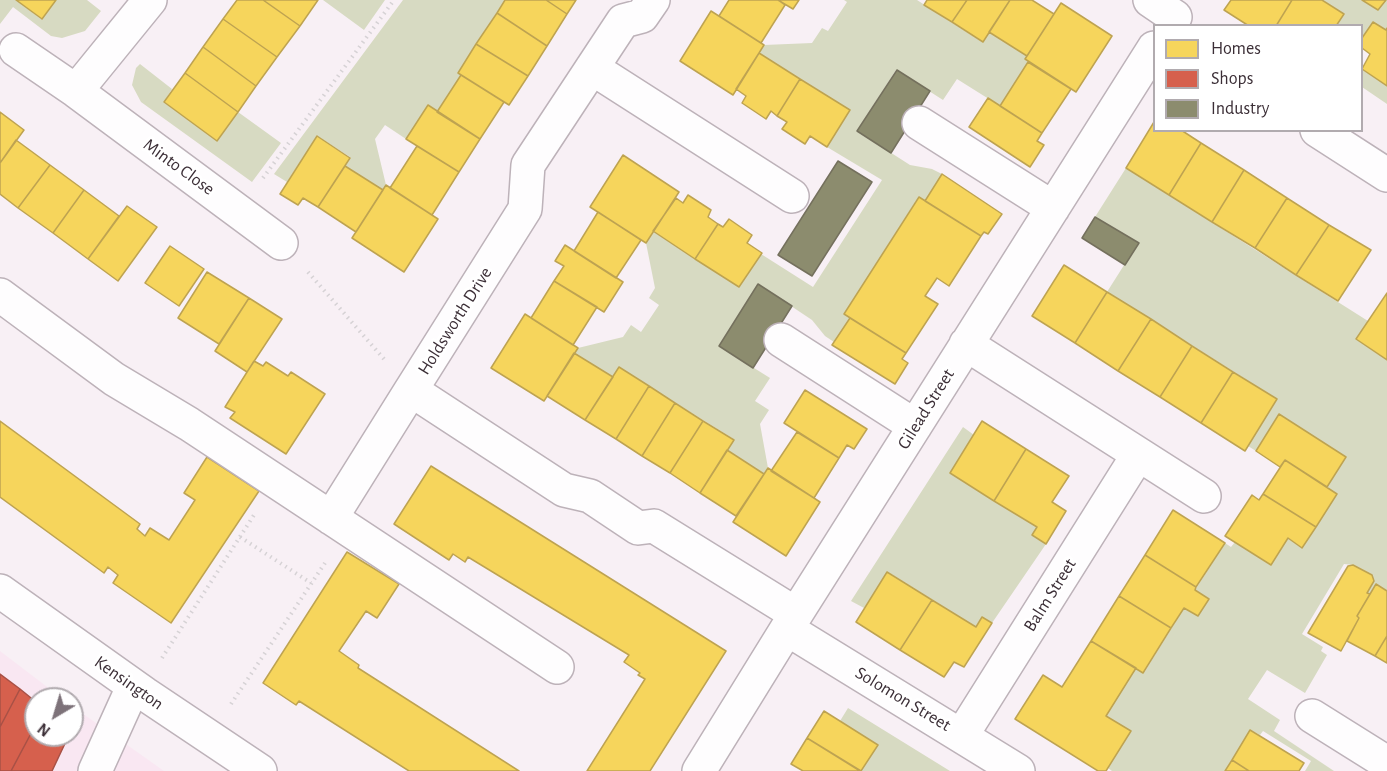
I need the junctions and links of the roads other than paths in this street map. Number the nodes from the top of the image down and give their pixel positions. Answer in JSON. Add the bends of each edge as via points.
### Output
{"nodes":[{"id":1,"x":150,"y":0,"type":"edge"},
{"id":2,"x":653,"y":0,"type":"edge"},
{"id":3,"x":16,"y":50,"type":"dead end"},
{"id":4,"x":1153,"y":51,"type":"edge"},
{"id":5,"x":592,"y":68,"type":"junction"},
{"id":6,"x":76,"y":91,"type":"junction"},
{"id":7,"x":919,"y":123,"type":"dead end"},
{"id":8,"x":1320,"y":132,"type":"edge"},
{"id":9,"x":1387,"y":175,"type":"edge"},
{"id":10,"x":792,"y":196,"type":"dead end"},
{"id":11,"x":1053,"y":208,"type":"junction"},
{"id":12,"x":281,"y":243,"type":"road end"},
{"id":13,"x":0,"y":295,"type":"edge"},
{"id":14,"x":781,"y":340,"type":"dead end"},
{"id":15,"x":966,"y":344,"type":"junction"},
{"id":16,"x":411,"y":390,"type":"junction"},
{"id":17,"x":915,"y":426,"type":"junction"},
{"id":18,"x":1138,"y":455,"type":"junction"},
{"id":19,"x":1204,"y":496,"type":"dead end"},
{"id":20,"x":339,"y":523,"type":"junction"},
{"id":21,"x":0,"y":591,"type":"edge"},
{"id":22,"x":791,"y":622,"type":"junction"},
{"id":23,"x":557,"y":667,"type":"dead end"},
{"id":24,"x":137,"y":689,"type":"junction"},
{"id":25,"x":1312,"y":716,"type":"dead end"},
{"id":26,"x":962,"y":735,"type":"junction"},
{"id":27,"x":1387,"y":762,"type":"edge"},
{"id":28,"x":95,"y":771,"type":"edge"},
{"id":29,"x":260,"y":771,"type":"edge"},
{"id":30,"x":699,"y":771,"type":"edge"},
{"id":31,"x":1018,"y":771,"type":"edge"}],
"edges":[{"from":1,"to":6,"type":"street"},
{"from":2,"to":5,"type":"street","name":"Holdsworth Drive","via":[[642,16],[623,21]]},
{"from":3,"to":6,"type":"street","name":"Minto Close"},
{"from":4,"to":11,"type":"street","name":"Gilead Street"},
{"from":5,"to":10,"type":"street"},
{"from":5,"to":16,"type":"street","name":"Holdsworth Drive","via":[[528,165],[525,209]]},
{"from":6,"to":12,"type":"street","name":"Minto Close"},
{"from":7,"to":11,"type":"street"},
{"from":8,"to":9,"type":"street"},
{"from":11,"to":15,"type":"street","name":"Gilead Street"},
{"from":13,"to":20,"type":"street","via":[[114,379]]},
{"from":14,"to":17,"type":"street"},
{"from":15,"to":17,"type":"street","name":"Gilead Street"},
{"from":15,"to":18,"type":"street"},
{"from":16,"to":20,"type":"street"},
{"from":16,"to":22,"type":"street","name":"Holdsworth Drive","via":[[564,490],[590,496],[638,528],[654,525]]},
{"from":17,"to":22,"type":"street","name":"Gilead Street"},
{"from":18,"to":19,"type":"street"},
{"from":18,"to":26,"type":"street","name":"Balm Street"},
{"from":20,"to":23,"type":"street"},
{"from":21,"to":24,"type":"street","name":"Kensington"},
{"from":22,"to":26,"type":"street","name":"Solomon Street"},
{"from":22,"to":30,"type":"street","name":"Gilead Street"},
{"from":24,"to":28,"type":"street"},
{"from":24,"to":29,"type":"street","name":"Kensington"},
{"from":25,"to":27,"type":"street"},
{"from":26,"to":31,"type":"street","name":"Solomon Street"}]}
